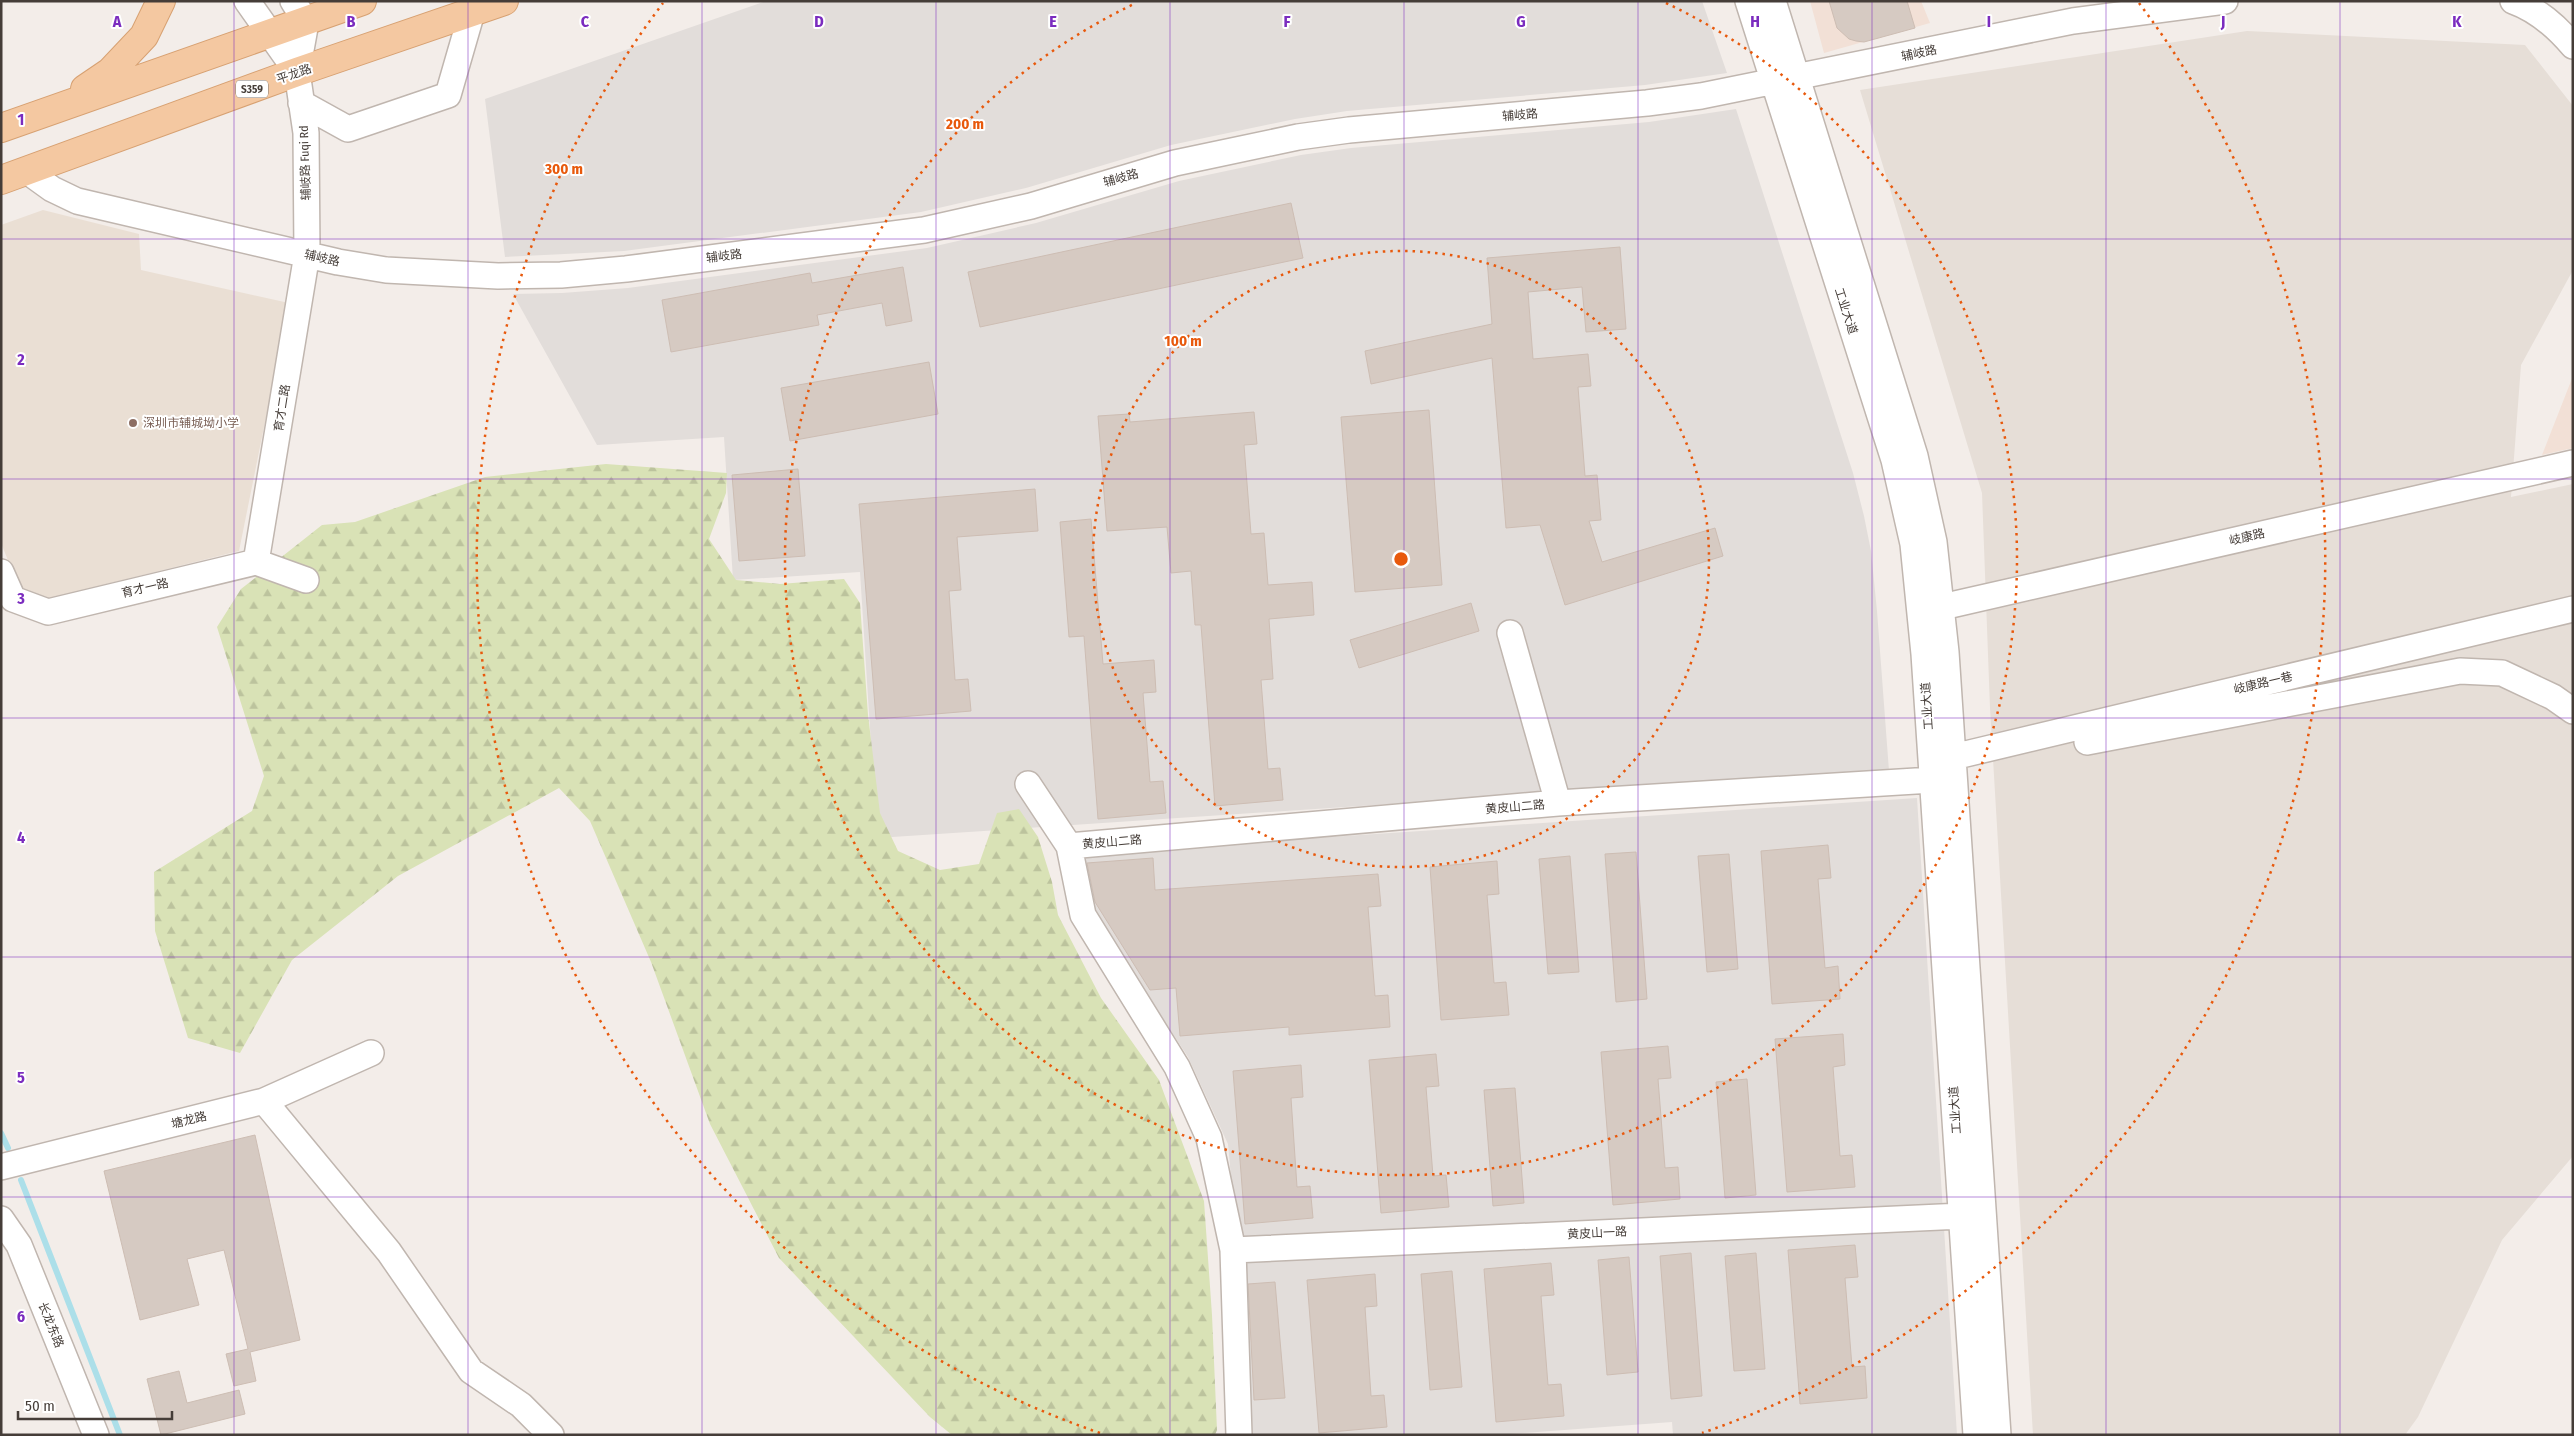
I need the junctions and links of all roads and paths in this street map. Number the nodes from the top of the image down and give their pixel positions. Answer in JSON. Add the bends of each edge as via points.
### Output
{"nodes":[{"id":1,"x":161,"y":1,"type":"edge"},
{"id":2,"x":247,"y":1,"type":"edge"},
{"id":3,"x":362,"y":1,"type":"edge"},
{"id":4,"x":504,"y":1,"type":"edge"},
{"id":5,"x":1748,"y":1,"type":"edge"},
{"id":6,"x":1773,"y":1,"type":"edge"},
{"id":7,"x":2225,"y":1,"type":"edge"},
{"id":8,"x":2513,"y":1,"type":"edge"},
{"id":9,"x":300,"y":11,"type":"edge"},
{"id":10,"x":472,"y":12,"type":"junction"},
{"id":11,"x":269,"y":33,"type":"junction"},
{"id":12,"x":2573,"y":46,"type":"edge"},
{"id":13,"x":297,"y":72,"type":"junction"},
{"id":14,"x":1785,"y":81,"type":"junction"},
{"id":15,"x":301,"y":103,"type":"junction"},
{"id":16,"x":60,"y":107,"type":"junction"},
{"id":17,"x":1,"y":128,"type":"edge"},
{"id":18,"x":27,"y":171,"type":"junction"},
{"id":19,"x":1,"y":180,"type":"edge"},
{"id":20,"x":307,"y":254,"type":"junction"},
{"id":21,"x":2573,"y":463,"type":"edge"},
{"id":22,"x":256,"y":562,"type":"junction"},
{"id":23,"x":1,"y":572,"type":"edge"},
{"id":24,"x":306,"y":580,"type":"dead end"},
{"id":25,"x":1931,"y":607,"type":"junction"},
{"id":26,"x":2573,"y":609,"type":"edge"},
{"id":27,"x":1510,"y":633,"type":"dead end"},
{"id":28,"x":2573,"y":711,"type":"edge"},
{"id":29,"x":1965,"y":755,"type":"junction"},
{"id":30,"x":1932,"y":780,"type":"junction"},
{"id":31,"x":1028,"y":784,"type":"dead end"},
{"id":32,"x":1558,"y":803,"type":"junction"},
{"id":33,"x":1069,"y":846,"type":"junction"},
{"id":34,"x":371,"y":1053,"type":"dead end"},
{"id":35,"x":264,"y":1101,"type":"junction"},
{"id":36,"x":1,"y":1167,"type":"edge"},
{"id":37,"x":1962,"y":1216,"type":"junction"},
{"id":38,"x":1,"y":1219,"type":"edge"},
{"id":39,"x":1233,"y":1250,"type":"junction"},
{"id":40,"x":96,"y":1435,"type":"edge"},
{"id":41,"x":551,"y":1435,"type":"edge"},
{"id":42,"x":1239,"y":1435,"type":"edge"},
{"id":43,"x":1976,"y":1435,"type":"edge"},
{"id":44,"x":1998,"y":1435,"type":"edge"}],
"edges":[{"from":1,"to":16,"type":"main road","via":[[144,36],[110,72]]},
{"from":2,"to":11,"type":"street"},
{"from":3,"to":9,"type":"main road"},
{"from":4,"to":10,"type":"main road","name":"平龙路","number":"S359"},
{"from":5,"to":14,"type":"street","name":"工业大道"},
{"from":6,"to":14,"type":"street","name":"工业大道"},
{"from":7,"to":14,"type":"street","name":"辅岐路","via":[[2073,21]]},
{"from":8,"to":12,"type":"street","via":[[2551,23]]},
{"from":9,"to":11,"type":"main road"},
{"from":9,"to":13,"type":"street"},
{"from":10,"to":13,"type":"main road","name":"平龙路","number":"S359"},
{"from":10,"to":15,"type":"street","via":[[448,95],[348,128]]},
{"from":11,"to":13,"type":"street"},
{"from":11,"to":16,"type":"main road"},
{"from":13,"to":15,"type":"street","name":"辅岐路 Fuqi Rd"},
{"from":13,"to":18,"type":"main road","name":"平龙路","number":"S359"},
{"from":14,"to":20,"type":"street","name":"辅岐路","via":[[1647,104],[1298,137],[1175,163],[1031,206],[924,230],[626,269],[561,274],[440,275],[386,270]]},
{"from":14,"to":25,"type":"street","name":"工业大道","via":[[1914,456],[1934,542]]},
{"from":15,"to":20,"type":"street","name":"辅岐路 Fuqi Rd","via":[[306,133]]},
{"from":16,"to":17,"type":"main road"},
{"from":18,"to":19,"type":"main road","name":"平龙路","number":"S359"},
{"from":18,"to":20,"type":"street","name":"辅岐路","via":[[52,189],[77,201]]},
{"from":20,"to":22,"type":"street","name":"育才二路"},
{"from":21,"to":25,"type":"street","name":"岐康路"},
{"from":22,"to":23,"type":"street","name":"育才一路","via":[[48,612],[13,600]]},
{"from":22,"to":24,"type":"street"},
{"from":25,"to":29,"type":"street","name":"工业大道"},
{"from":25,"to":30,"type":"street","name":"工业大道"},
{"from":26,"to":29,"type":"street","name":"岐康路一巷"},
{"from":27,"to":32,"type":"street"},
{"from":28,"to":29,"type":"street","via":[[2553,697],[2502,673],[2460,671],[2021,755]]},
{"from":29,"to":30,"type":"street"},
{"from":29,"to":44,"type":"street","name":"工业大道"},
{"from":30,"to":32,"type":"street","name":"黄皮山二路"},
{"from":30,"to":37,"type":"street","name":"工业大道"},
{"from":31,"to":33,"type":"street"},
{"from":32,"to":33,"type":"street","name":"黄皮山二路"},
{"from":33,"to":39,"type":"street","via":[[1083,915],[1177,1067],[1209,1138]]},
{"from":34,"to":35,"type":"street","name":"塘龙路"},
{"from":35,"to":36,"type":"street","name":"塘龙路"},
{"from":35,"to":41,"type":"street","via":[[389,1252],[471,1371],[522,1406]]},
{"from":37,"to":39,"type":"street","name":"黄皮山一路"},
{"from":37,"to":43,"type":"street","name":"工业大道"},
{"from":38,"to":40,"type":"street","name":"长龙东路","via":[[19,1245]]},
{"from":39,"to":42,"type":"street"}]}
